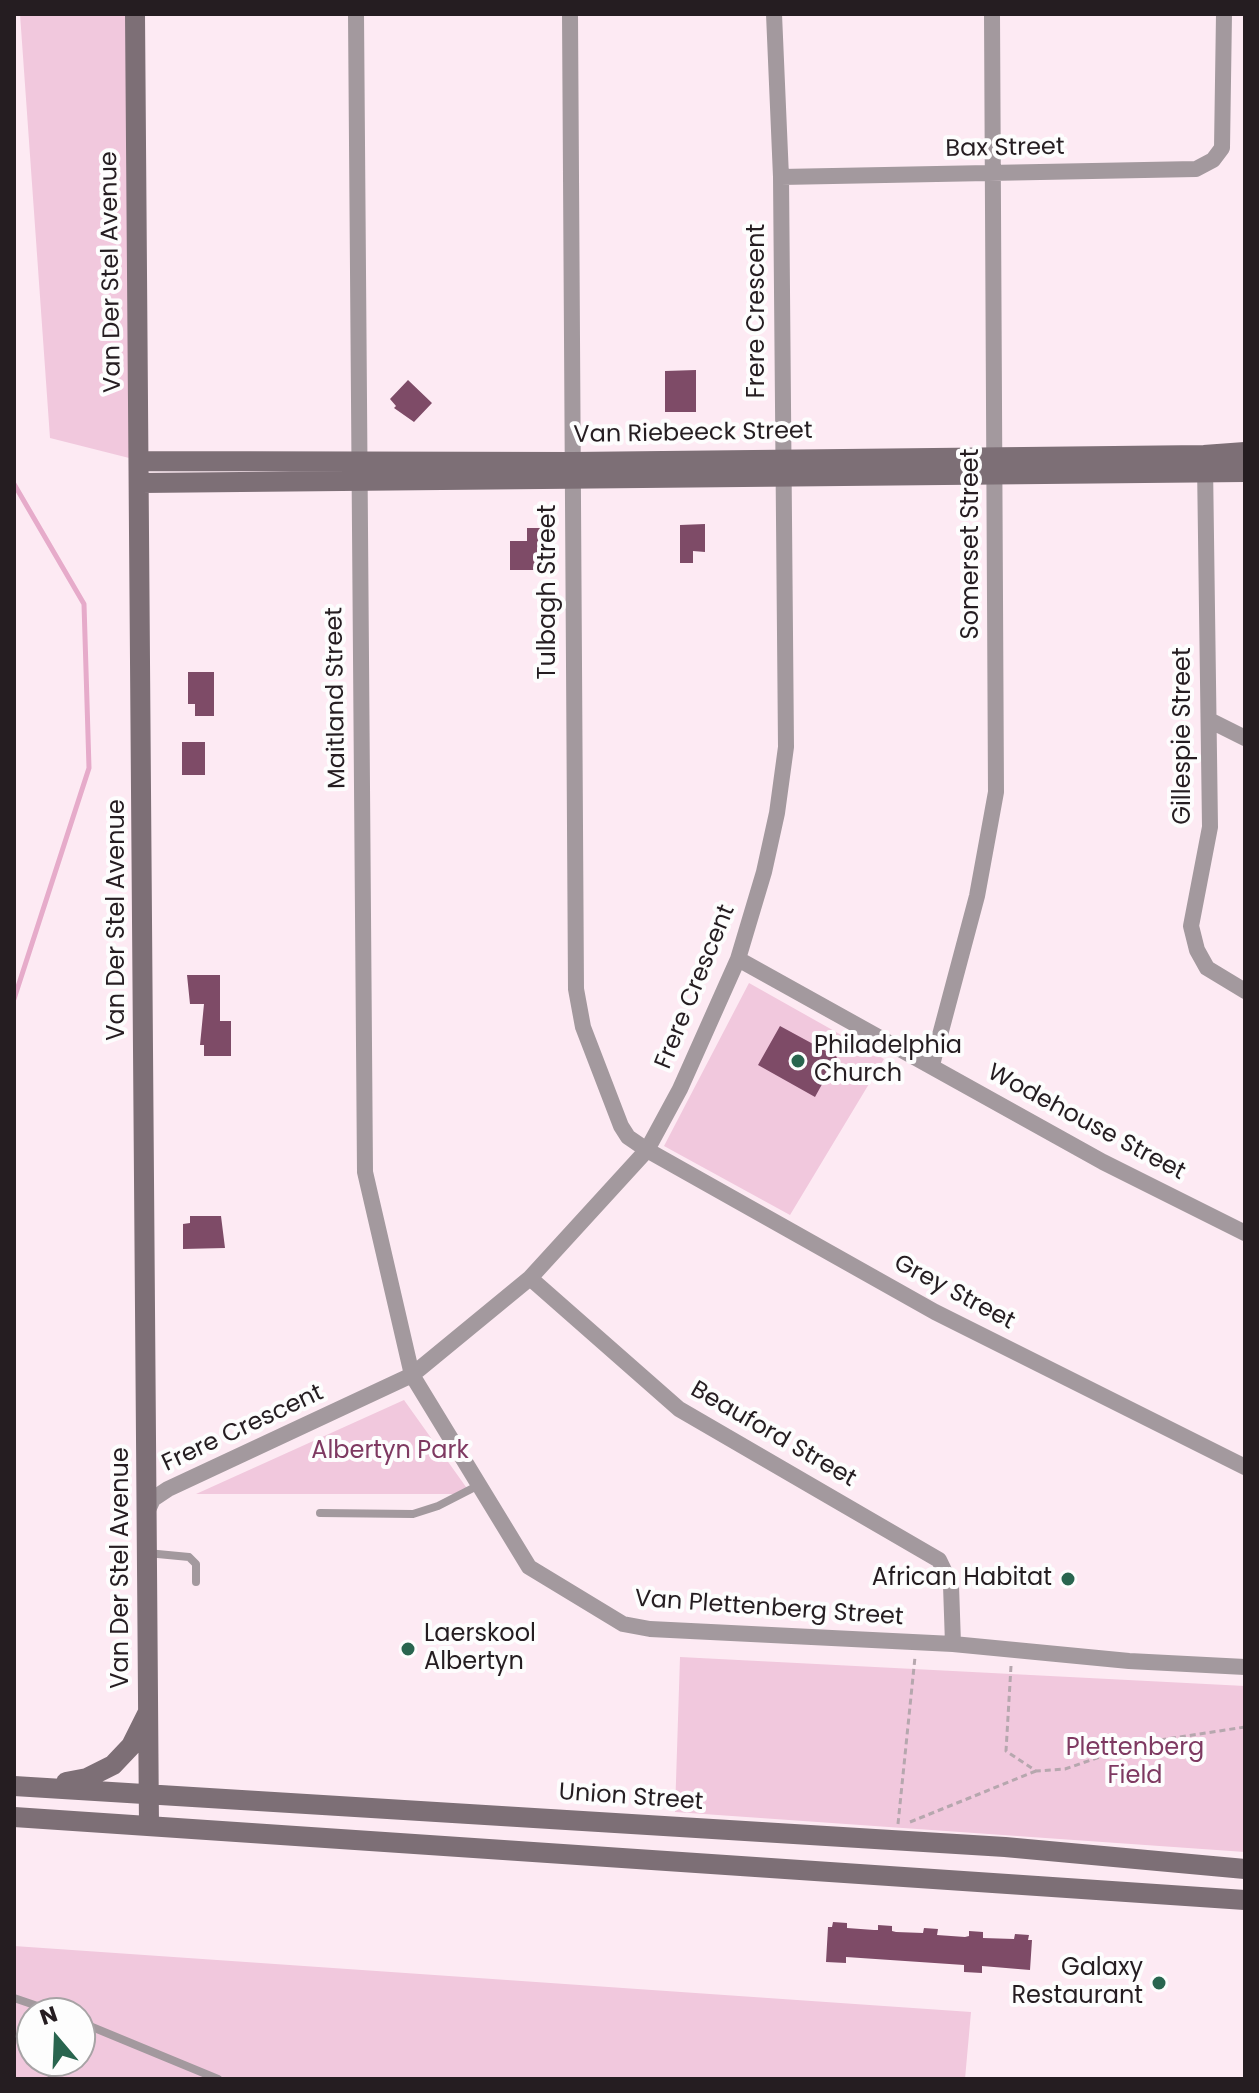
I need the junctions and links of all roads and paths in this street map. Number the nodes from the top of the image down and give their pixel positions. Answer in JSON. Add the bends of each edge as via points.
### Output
{"nodes":[{"id":1,"x":135,"y":14,"type":"edge"},
{"id":2,"x":356,"y":14,"type":"edge"},
{"id":3,"x":570,"y":14,"type":"edge"},
{"id":4,"x":774,"y":14,"type":"edge"},
{"id":5,"x":992,"y":14,"type":"edge"},
{"id":6,"x":1224,"y":14,"type":"edge"},
{"id":7,"x":993,"y":172,"type":"junction"},
{"id":8,"x":781,"y":177,"type":"junction"},
{"id":9,"x":1245,"y":452,"type":"edge"},
{"id":10,"x":995,"y":456,"type":"junction"},
{"id":11,"x":141,"y":461,"type":"junction"},
{"id":12,"x":1205,"y":464,"type":"junction"},
{"id":13,"x":783,"y":468,"type":"junction"},
{"id":14,"x":358,"y":470,"type":"junction"},
{"id":15,"x":263,"y":471,"type":"junction"},
{"id":16,"x":572,"y":471,"type":"junction"},
{"id":17,"x":1245,"y":472,"type":"edge"},
{"id":18,"x":995,"y":477,"type":"junction"},
{"id":19,"x":141,"y":483,"type":"junction"},
{"id":20,"x":1211,"y":721,"type":"junction"},
{"id":21,"x":1245,"y":738,"type":"edge"},
{"id":22,"x":738,"y":959,"type":"junction"},
{"id":23,"x":1245,"y":991,"type":"edge"},
{"id":24,"x":932,"y":1065,"type":"junction"},
{"id":25,"x":647,"y":1150,"type":"junction"},
{"id":26,"x":1245,"y":1233,"type":"edge"},
{"id":27,"x":530,"y":1278,"type":"junction"},
{"id":28,"x":412,"y":1375,"type":"junction"},
{"id":29,"x":1245,"y":1467,"type":"edge"},
{"id":30,"x":479,"y":1485,"type":"junction"},
{"id":31,"x":320,"y":1513,"type":"dead end"},
{"id":32,"x":146,"y":1515,"type":"junction"},
{"id":33,"x":146,"y":1553,"type":"junction"},
{"id":34,"x":196,"y":1582,"type":"dead end"},
{"id":35,"x":917,"y":1643,"type":"junction"},
{"id":36,"x":953,"y":1644,"type":"junction"},
{"id":37,"x":1011,"y":1650,"type":"junction"},
{"id":38,"x":1245,"y":1667,"type":"edge"},
{"id":39,"x":148,"y":1711,"type":"junction"},
{"id":40,"x":1245,"y":1727,"type":"edge"},
{"id":41,"x":1036,"y":1771,"type":"junction"},
{"id":42,"x":24,"y":1786,"type":"edge"},
{"id":43,"x":150,"y":1795,"type":"junction"},
{"id":44,"x":14,"y":1817,"type":"edge"},
{"id":45,"x":600,"y":1822,"type":"junction"},
{"id":46,"x":149,"y":1825,"type":"junction"},
{"id":47,"x":982,"y":1846,"type":"junction"},
{"id":48,"x":599,"y":1855,"type":"junction"},
{"id":49,"x":1245,"y":1869,"type":"edge"},
{"id":50,"x":978,"y":1880,"type":"junction"},
{"id":51,"x":1245,"y":1900,"type":"edge"},
{"id":52,"x":96,"y":2029,"type":"edge"},
{"id":53,"x":218,"y":2079,"type":"edge"}],
"edges":[{"from":1,"to":11,"type":"street","name":"Van Der Stel Avenue"},
{"from":2,"to":14,"type":"street","name":"Maitland Street"},
{"from":3,"to":16,"type":"street","name":"Tulbagh Street"},
{"from":4,"to":8,"type":"street","name":"Frere Crescent"},
{"from":5,"to":7,"type":"street","name":"Somerset Street"},
{"from":6,"to":7,"type":"street","name":"Bax Street","via":[[1222,148],[1205,165],[1184,172]]},
{"from":7,"to":8,"type":"street","name":"Bax Street"},
{"from":7,"to":10,"type":"street","name":"Somerset Street"},
{"from":8,"to":13,"type":"street","name":"Frere Crescent"},
{"from":9,"to":12,"type":"street","name":"Van Riebeeck Street"},
{"from":10,"to":12,"type":"street","name":"Van Riebeeck Street"},
{"from":10,"to":13,"type":"street","name":"Van Riebeeck Street"},
{"from":10,"to":18,"type":"street","name":"Somerset Street"},
{"from":11,"to":15,"type":"street","name":"Van Riebeeck Street"},
{"from":11,"to":19,"type":"street","name":"Van Der Stel Avenue"},
{"from":12,"to":17,"type":"street","name":"Van Riebeeck Street"},
{"from":12,"to":18,"type":"street","name":"Van Riebeeck Street"},
{"from":12,"to":20,"type":"street","name":"Gillespie Street"},
{"from":13,"to":16,"type":"street","name":"Van Riebeeck Street"},
{"from":13,"to":18,"type":"street","name":"Van Riebeeck Street"},
{"from":13,"to":22,"type":"street","name":"Frere Crescent","via":[[784,774],[759,894]]},
{"from":14,"to":15,"type":"street","name":"Van Riebeeck Street"},
{"from":14,"to":16,"type":"street","name":"Van Riebeeck Street"},
{"from":14,"to":28,"type":"street","name":"Maitland Street","via":[[365,1172]]},
{"from":15,"to":19,"type":"street","name":"Van Riebeeck Street"},
{"from":16,"to":25,"type":"street","name":"Tulbagh Street","via":[[577,1004],[621,1126]]},
{"from":18,"to":24,"type":"street","name":"Somerset Street","via":[[995,810]]},
{"from":19,"to":32,"type":"street","name":"Van Der Stel Avenue"},
{"from":20,"to":21,"type":"street"},
{"from":20,"to":23,"type":"street","name":"Gillespie Street","via":[[1210,827],[1192,914],[1193,939],[1212,973]]},
{"from":22,"to":24,"type":"street","name":"Wodehouse Street"},
{"from":22,"to":25,"type":"street","name":"Frere Crescent"},
{"from":24,"to":26,"type":"street","name":"Wodehouse Street","via":[[1103,1162]]},
{"from":25,"to":27,"type":"street","name":"Frere Crescent"},
{"from":25,"to":29,"type":"street","name":"Grey Street","via":[[935,1312]]},
{"from":27,"to":28,"type":"street","name":"Frere Crescent"},
{"from":27,"to":36,"type":"street","name":"Beauford Street","via":[[679,1409],[939,1560],[951,1585]]},
{"from":28,"to":30,"type":"street","name":"Van Plettenberg Street"},
{"from":28,"to":32,"type":"street","name":"Frere Crescent","via":[[168,1489],[153,1499]]},
{"from":30,"to":31,"type":"lane","via":[[413,1514]]},
{"from":30,"to":35,"type":"street","name":"Van Plettenberg Street","via":[[529,1567],[623,1624]]},
{"from":32,"to":33,"type":"street","name":"Van Der Stel Avenue"},
{"from":33,"to":34,"type":"lane","via":[[189,1557],[196,1564]]},
{"from":33,"to":39,"type":"street","name":"Van Der Stel Avenue"},
{"from":35,"to":36,"type":"street","name":"Van Plettenberg Street"},
{"from":35,"to":41,"type":"path","via":[[897,1828]]},
{"from":36,"to":37,"type":"street","name":"Van Plettenberg Street"},
{"from":37,"to":38,"type":"street","name":"Van Plettenberg Street"},
{"from":37,"to":41,"type":"path","via":[[1006,1751]]},
{"from":39,"to":42,"type":"street","via":[[131,1746],[113,1765],[87,1778]]},
{"from":39,"to":43,"type":"street","name":"Van Der Stel Avenue"},
{"from":40,"to":41,"type":"path","via":[[1140,1743],[1065,1769]]},
{"from":42,"to":43,"type":"street","name":"Union Street"},
{"from":43,"to":45,"type":"street","name":"Union Street"},
{"from":43,"to":46,"type":"street","name":"Van Der Stel Avenue"},
{"from":44,"to":46,"type":"street"},
{"from":45,"to":47,"type":"street","name":"Union Street"},
{"from":45,"to":48,"type":"street"},
{"from":46,"to":48,"type":"street"},
{"from":47,"to":49,"type":"street","name":"Union Street"},
{"from":47,"to":50,"type":"street"},
{"from":48,"to":50,"type":"street"},
{"from":50,"to":51,"type":"street"},
{"from":52,"to":53,"type":"lane"}]}
